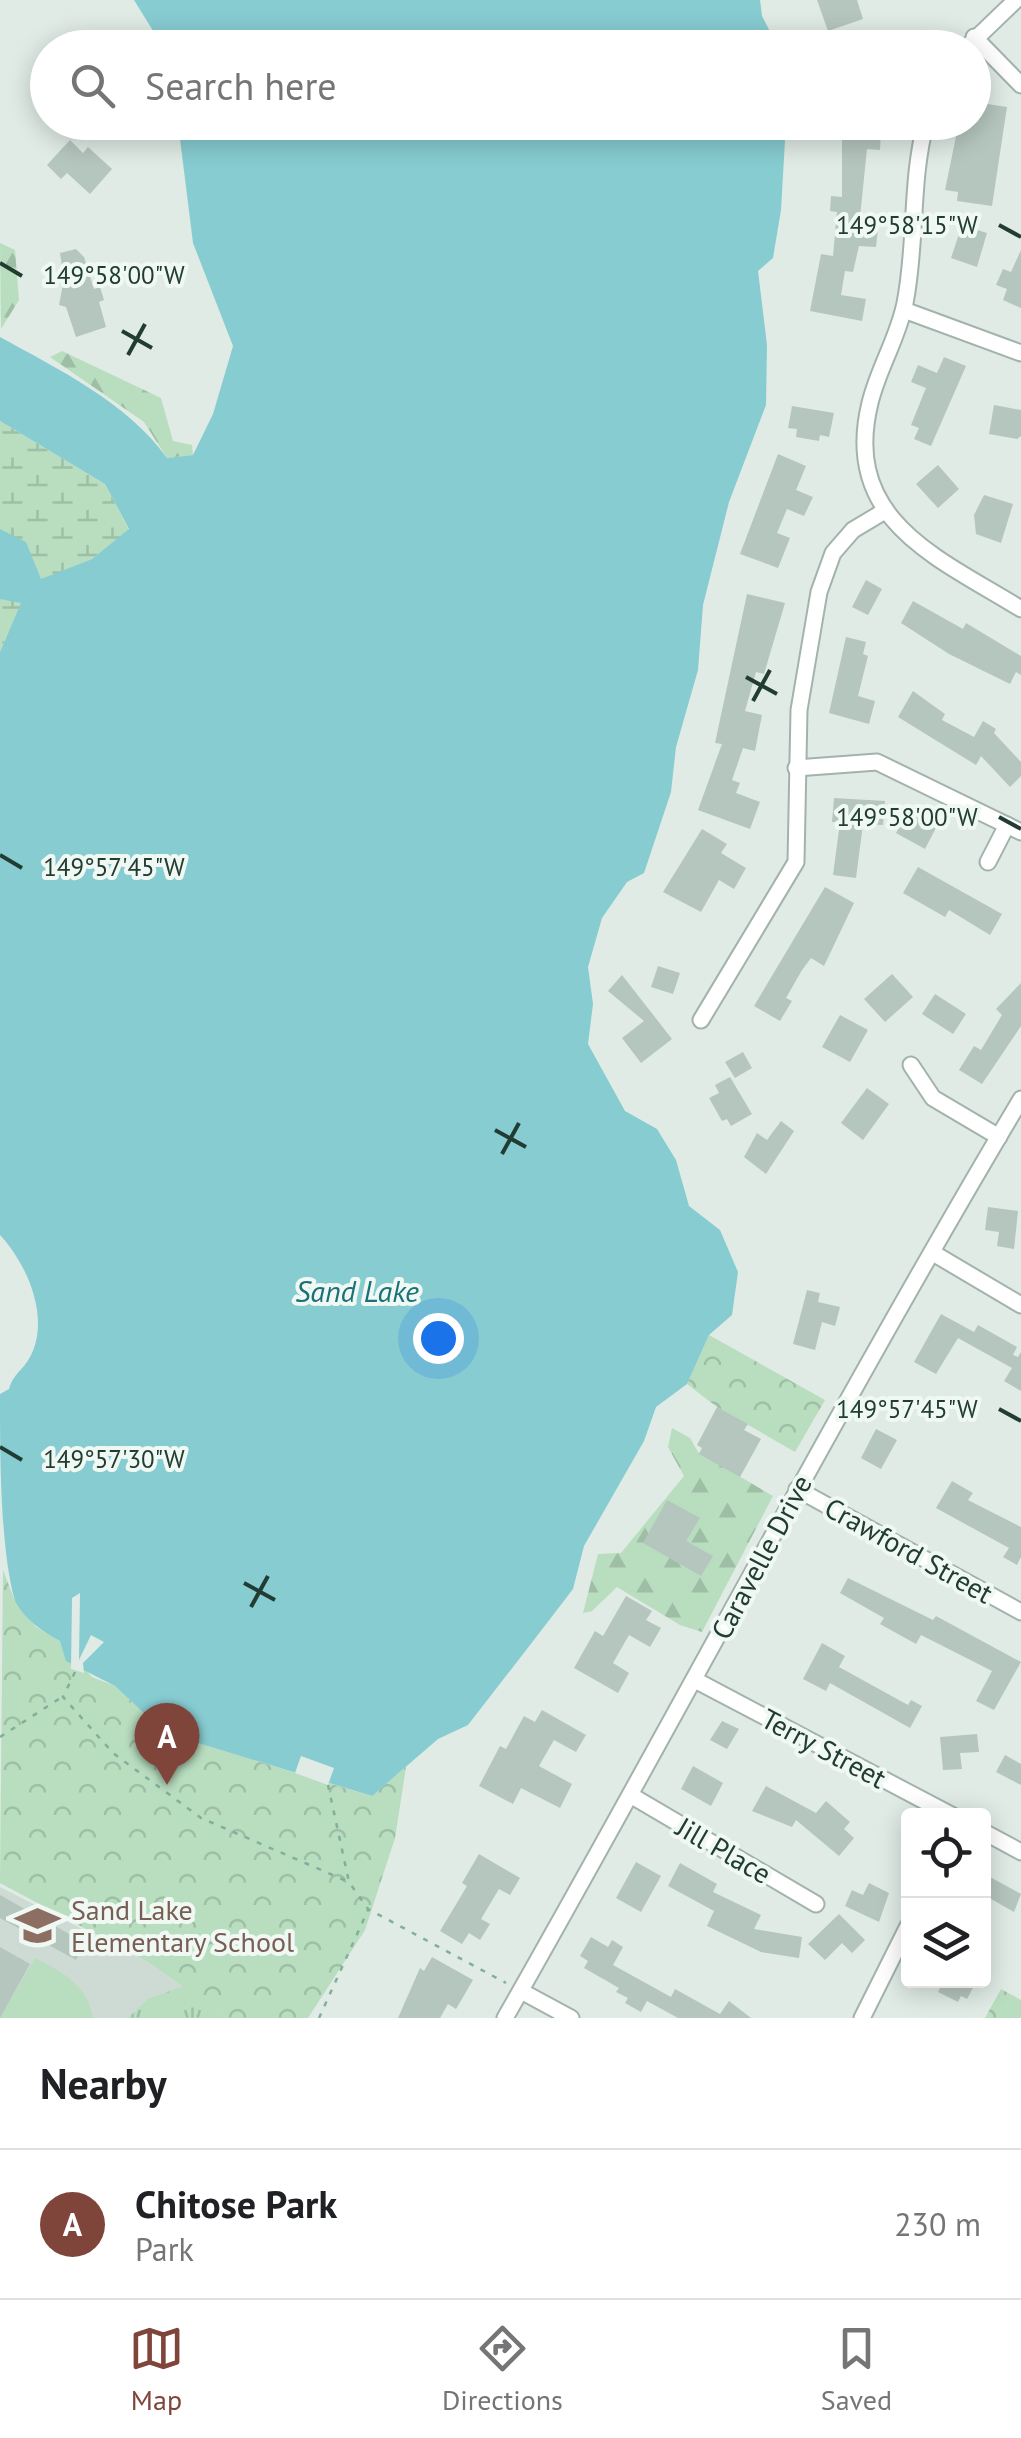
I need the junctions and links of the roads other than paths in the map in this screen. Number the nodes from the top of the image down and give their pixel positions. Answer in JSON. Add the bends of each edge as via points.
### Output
{"nodes":[{"id":1,"x":1016,"y":0,"type":"edge"},
{"id":2,"x":983,"y":30,"type":"edge"},
{"id":3,"x":991,"y":60,"type":"edge"},
{"id":4,"x":1021,"y":85,"type":"edge"},
{"id":5,"x":921,"y":140,"type":"edge"},
{"id":6,"x":904,"y":310,"type":"junction"},
{"id":7,"x":1021,"y":353,"type":"edge"},
{"id":8,"x":883,"y":512,"type":"junction"},
{"id":9,"x":1021,"y":609,"type":"edge"},
{"id":10,"x":796,"y":768,"type":"junction"},
{"id":11,"x":1014,"y":828,"type":"edge"},
{"id":12,"x":988,"y":862,"type":"dead end"},
{"id":13,"x":701,"y":1020,"type":"dead end"},
{"id":14,"x":911,"y":1065,"type":"dead end"},
{"id":15,"x":1021,"y":1099,"type":"edge"},
{"id":16,"x":998,"y":1137,"type":"junction"},
{"id":17,"x":933,"y":1254,"type":"junction"},
{"id":18,"x":1021,"y":1305,"type":"edge"},
{"id":19,"x":797,"y":1489,"type":"junction"},
{"id":20,"x":1021,"y":1612,"type":"edge"},
{"id":21,"x":695,"y":1680,"type":"junction"},
{"id":22,"x":632,"y":1796,"type":"junction"},
{"id":23,"x":938,"y":1808,"type":"edge"},
{"id":24,"x":991,"y":1836,"type":"edge"},
{"id":25,"x":1021,"y":1852,"type":"edge"},
{"id":26,"x":816,"y":1904,"type":"dead end"},
{"id":27,"x":901,"y":1940,"type":"edge"},
{"id":28,"x":521,"y":1991,"type":"junction"},
{"id":29,"x":505,"y":2018,"type":"edge"},
{"id":30,"x":570,"y":2018,"type":"edge"},
{"id":31,"x":862,"y":2018,"type":"edge"}],
"edges":[{"from":1,"to":2,"type":"street"},
{"from":3,"to":4,"type":"street"},
{"from":5,"to":6,"type":"street"},
{"from":6,"to":7,"type":"street"},
{"from":6,"to":8,"type":"street","via":[[866,432]]},
{"from":8,"to":9,"type":"street","via":[[922,548]]},
{"from":8,"to":10,"type":"street","via":[[833,553],[819,592]]},
{"from":10,"to":11,"type":"street","via":[[876,762]]},
{"from":10,"to":13,"type":"street","via":[[796,862]]},
{"from":11,"to":12,"type":"street"},
{"from":14,"to":16,"type":"street","via":[[933,1098]]},
{"from":15,"to":16,"type":"street","name":"Caravelle Drive"},
{"from":16,"to":17,"type":"street","name":"Caravelle Drive"},
{"from":17,"to":18,"type":"street"},
{"from":17,"to":19,"type":"street","name":"Caravelle Drive"},
{"from":19,"to":20,"type":"street","name":"Crawford Street"},
{"from":19,"to":21,"type":"street","name":"Caravelle Drive"},
{"from":21,"to":22,"type":"street","name":"Caravelle Drive"},
{"from":21,"to":23,"type":"street","name":"Terry Street"},
{"from":22,"to":26,"type":"street","name":"Jill Place"},
{"from":22,"to":28,"type":"street","name":"Caravelle Drive"},
{"from":24,"to":25,"type":"street"},
{"from":27,"to":31,"type":"street"},
{"from":28,"to":29,"type":"street","name":"Caravelle Drive"},
{"from":28,"to":30,"type":"street"}]}
